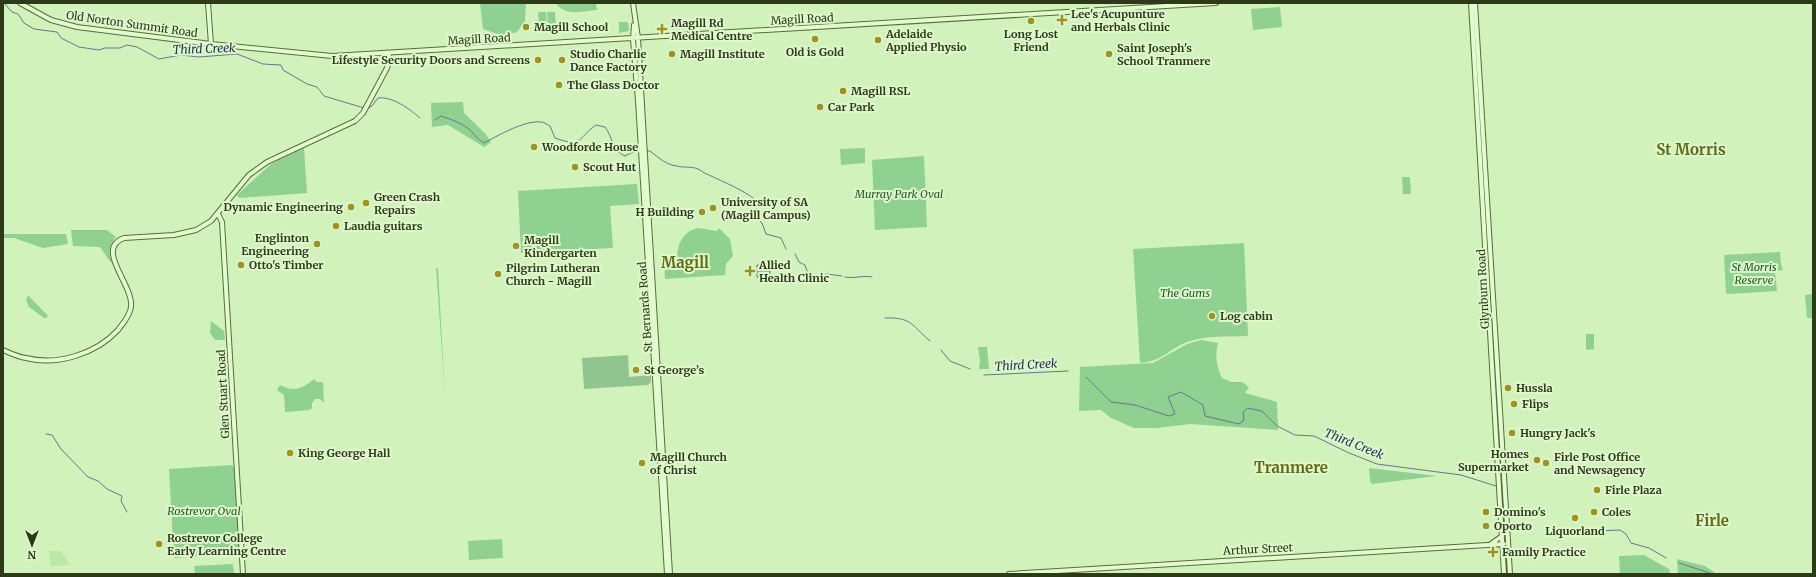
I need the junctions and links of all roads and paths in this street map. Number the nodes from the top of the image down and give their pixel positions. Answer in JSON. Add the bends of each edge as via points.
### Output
{"nodes":[{"id":1,"x":20,"y":3,"type":"edge"},
{"id":2,"x":208,"y":3,"type":"edge"},
{"id":3,"x":634,"y":3,"type":"edge"},
{"id":4,"x":1216,"y":3,"type":"edge"},
{"id":5,"x":1471,"y":3,"type":"edge"},
{"id":6,"x":1475,"y":3,"type":"edge"},
{"id":7,"x":636,"y":39,"type":"junction"},
{"id":8,"x":211,"y":44,"type":"junction"},
{"id":9,"x":389,"y":53,"type":"junction"},
{"id":10,"x":1477,"y":71,"type":"junction"},
{"id":11,"x":643,"y":159,"type":"junction"},
{"id":12,"x":218,"y":214,"type":"junction"},
{"id":13,"x":3,"y":350,"type":"edge"},
{"id":14,"x":1502,"y":536,"type":"junction"},
{"id":15,"x":1491,"y":544,"type":"junction"},
{"id":16,"x":1502,"y":544,"type":"junction"},
{"id":17,"x":1508,"y":544,"type":"junction"},
{"id":18,"x":243,"y":574,"type":"edge"},
{"id":19,"x":667,"y":574,"type":"edge"},
{"id":20,"x":670,"y":574,"type":"edge"},
{"id":21,"x":1009,"y":574,"type":"edge"},
{"id":22,"x":1504,"y":574,"type":"edge"},
{"id":23,"x":1510,"y":574,"type":"edge"}],
"edges":[{"from":1,"to":8,"type":"main road","name":"Old Norton Summit Road","via":[[50,20],[77,28]]},
{"from":2,"to":8,"type":"main road"},
{"from":3,"to":7,"type":"main road","name":"St Bernards Road"},
{"from":4,"to":7,"type":"main road","name":"Magill Road"},
{"from":5,"to":10,"type":"main road","name":"Glynburn Road"},
{"from":6,"to":10,"type":"main road","name":"Glynburn Road"},
{"from":7,"to":9,"type":"main road","name":"Magill Road"},
{"from":7,"to":11,"type":"main road","name":"St Bernards Road"},
{"from":8,"to":9,"type":"main road","name":"Old Norton Summit Road","via":[[332,56]]},
{"from":9,"to":12,"type":"main road","via":[[388,65],[367,107],[355,121],[267,162],[241,184]]},
{"from":10,"to":14,"type":"main road","name":"Glynburn Road"},
{"from":10,"to":17,"type":"main road","name":"Glynburn Road"},
{"from":11,"to":19,"type":"main road","name":"St Bernards Road"},
{"from":11,"to":20,"type":"main road","name":"St Bernards Road"},
{"from":12,"to":13,"type":"main road","via":[[205,225],[189,232],[124,238],[113,245],[112,255],[128,290],[131,306],[125,322],[103,344],[84,353],[51,360],[26,358]]},
{"from":12,"to":18,"type":"main road","name":"Glen Stuart Road","via":[[222,222]]},
{"from":14,"to":15,"type":"main road"},
{"from":14,"to":16,"type":"main road","name":"Glynburn Road"},
{"from":15,"to":16,"type":"main road","name":"Arthur Street"},
{"from":15,"to":21,"type":"main road","name":"Arthur Street"},
{"from":16,"to":17,"type":"main road","name":"Arthur Street"},
{"from":16,"to":22,"type":"main road","name":"Glynburn Road"},
{"from":17,"to":23,"type":"main road","name":"Glynburn Road"}]}
